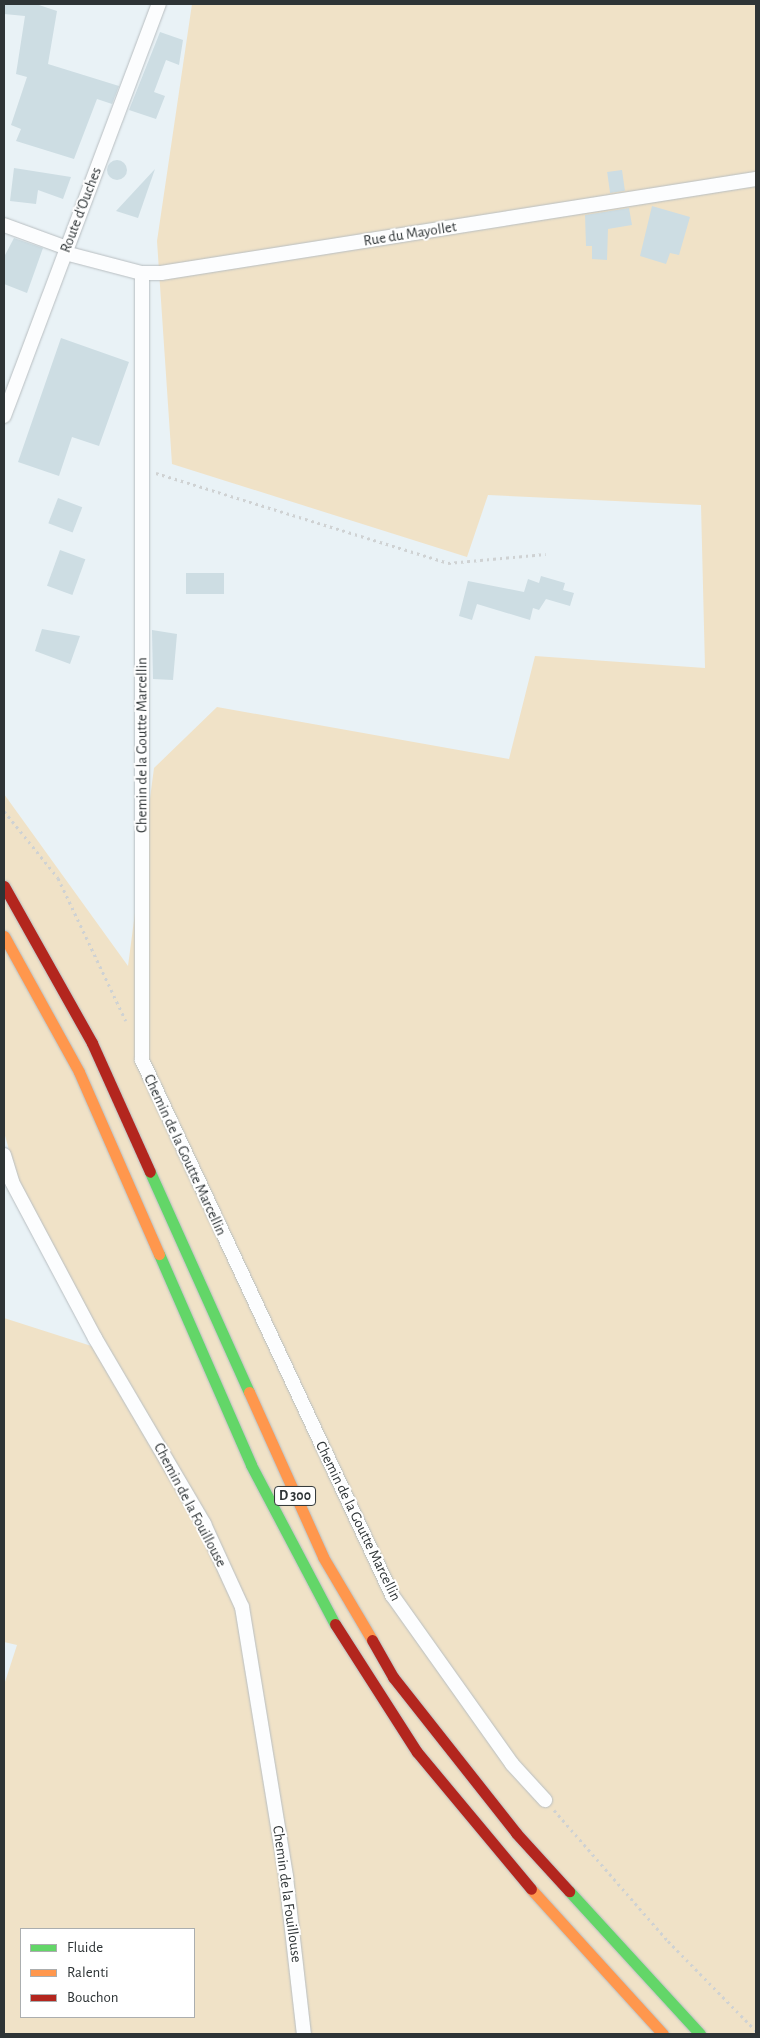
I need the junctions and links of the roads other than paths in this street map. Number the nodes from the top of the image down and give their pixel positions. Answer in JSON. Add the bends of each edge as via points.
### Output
{"nodes":[{"id":1,"x":159,"y":4,"type":"edge"},
{"id":2,"x":756,"y":179,"type":"edge"},
{"id":3,"x":4,"y":225,"type":"edge"},
{"id":4,"x":66,"y":250,"type":"junction"},
{"id":5,"x":142,"y":273,"type":"junction"},
{"id":6,"x":4,"y":416,"type":"edge"},
{"id":7,"x":4,"y":886,"type":"edge"},
{"id":8,"x":4,"y":936,"type":"edge"},
{"id":9,"x":4,"y":1155,"type":"edge"},
{"id":10,"x":545,"y":1800,"type":"road end"},
{"id":11,"x":304,"y":2034,"type":"edge"},
{"id":12,"x":663,"y":2034,"type":"edge"},
{"id":13,"x":700,"y":2034,"type":"edge"}],
"edges":[{"from":1,"to":4,"type":"street","name":"Route d'Ouches"},
{"from":2,"to":5,"type":"street","name":"Rue du Mayollet"},
{"from":3,"to":4,"type":"street","name":"Rue du Mayollet"},
{"from":4,"to":5,"type":"street","name":"Rue du Mayollet"},
{"from":4,"to":6,"type":"street","name":"Route d'Ouches"},
{"from":5,"to":10,"type":"street","name":"Chemin de la Goutte Marcellin","via":[[142,1060],[392,1595],[512,1764]]},
{"from":7,"to":13,"type":"main road","number":"D 300","via":[[92,1043],[324,1557],[393,1677],[516,1833]]},
{"from":8,"to":12,"type":"main road","number":"D 300","via":[[79,1072],[251,1465],[353,1659],[417,1752],[508,1864]]},
{"from":9,"to":11,"type":"street","name":"Chemin de la Fouillouse","via":[[12,1182],[96,1338],[204,1524],[242,1607],[287,1887]]}]}
